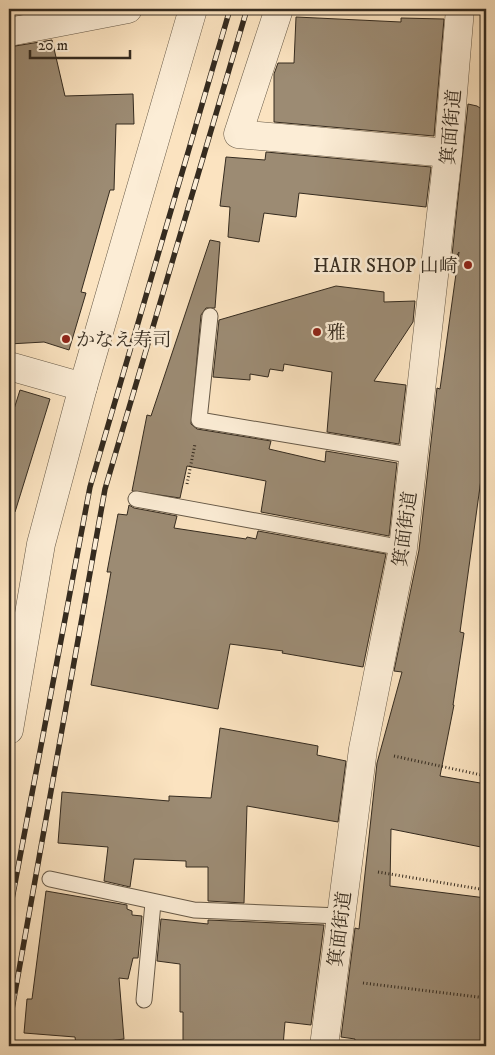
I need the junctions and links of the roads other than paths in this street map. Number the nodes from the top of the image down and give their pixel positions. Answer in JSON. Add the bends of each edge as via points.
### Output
{"nodes":[{"id":1,"x":128,"y":9,"type":"edge"},
{"id":2,"x":193,"y":9,"type":"edge"},
{"id":3,"x":279,"y":9,"type":"edge"},
{"id":4,"x":459,"y":9,"type":"edge"},
{"id":5,"x":9,"y":32,"type":"edge"},
{"id":6,"x":448,"y":153,"type":"junction"},
{"id":7,"x":210,"y":316,"type":"dead end"},
{"id":8,"x":9,"y":366,"type":"edge"},
{"id":9,"x":83,"y":386,"type":"junction"},
{"id":10,"x":415,"y":456,"type":"junction"},
{"id":11,"x":136,"y":498,"type":"dead end"},
{"id":12,"x":403,"y":548,"type":"junction"},
{"id":13,"x":9,"y":730,"type":"edge"},
{"id":14,"x":50,"y":879,"type":"dead end"},
{"id":15,"x":153,"y":903,"type":"junction"},
{"id":16,"x":340,"y":916,"type":"junction"},
{"id":17,"x":144,"y":1000,"type":"dead end"},
{"id":18,"x":324,"y":1046,"type":"edge"}],
"edges":[{"from":1,"to":5,"type":"street"},
{"from":2,"to":9,"type":"street"},
{"from":3,"to":6,"type":"street","via":[[238,134]]},
{"from":4,"to":6,"type":"street","name":"箕面街道"},
{"from":6,"to":10,"type":"street","name":"箕面街道"},
{"from":7,"to":10,"type":"lane","via":[[199,420]]},
{"from":8,"to":9,"type":"street"},
{"from":9,"to":13,"type":"street","via":[[41,544]]},
{"from":10,"to":12,"type":"street","name":"箕面街道"},
{"from":11,"to":12,"type":"lane"},
{"from":12,"to":16,"type":"street","name":"箕面街道","via":[[363,749]]},
{"from":14,"to":15,"type":"lane"},
{"from":15,"to":16,"type":"lane","via":[[194,910]]},
{"from":15,"to":17,"type":"lane"},
{"from":16,"to":18,"type":"street","name":"箕面街道"}]}
